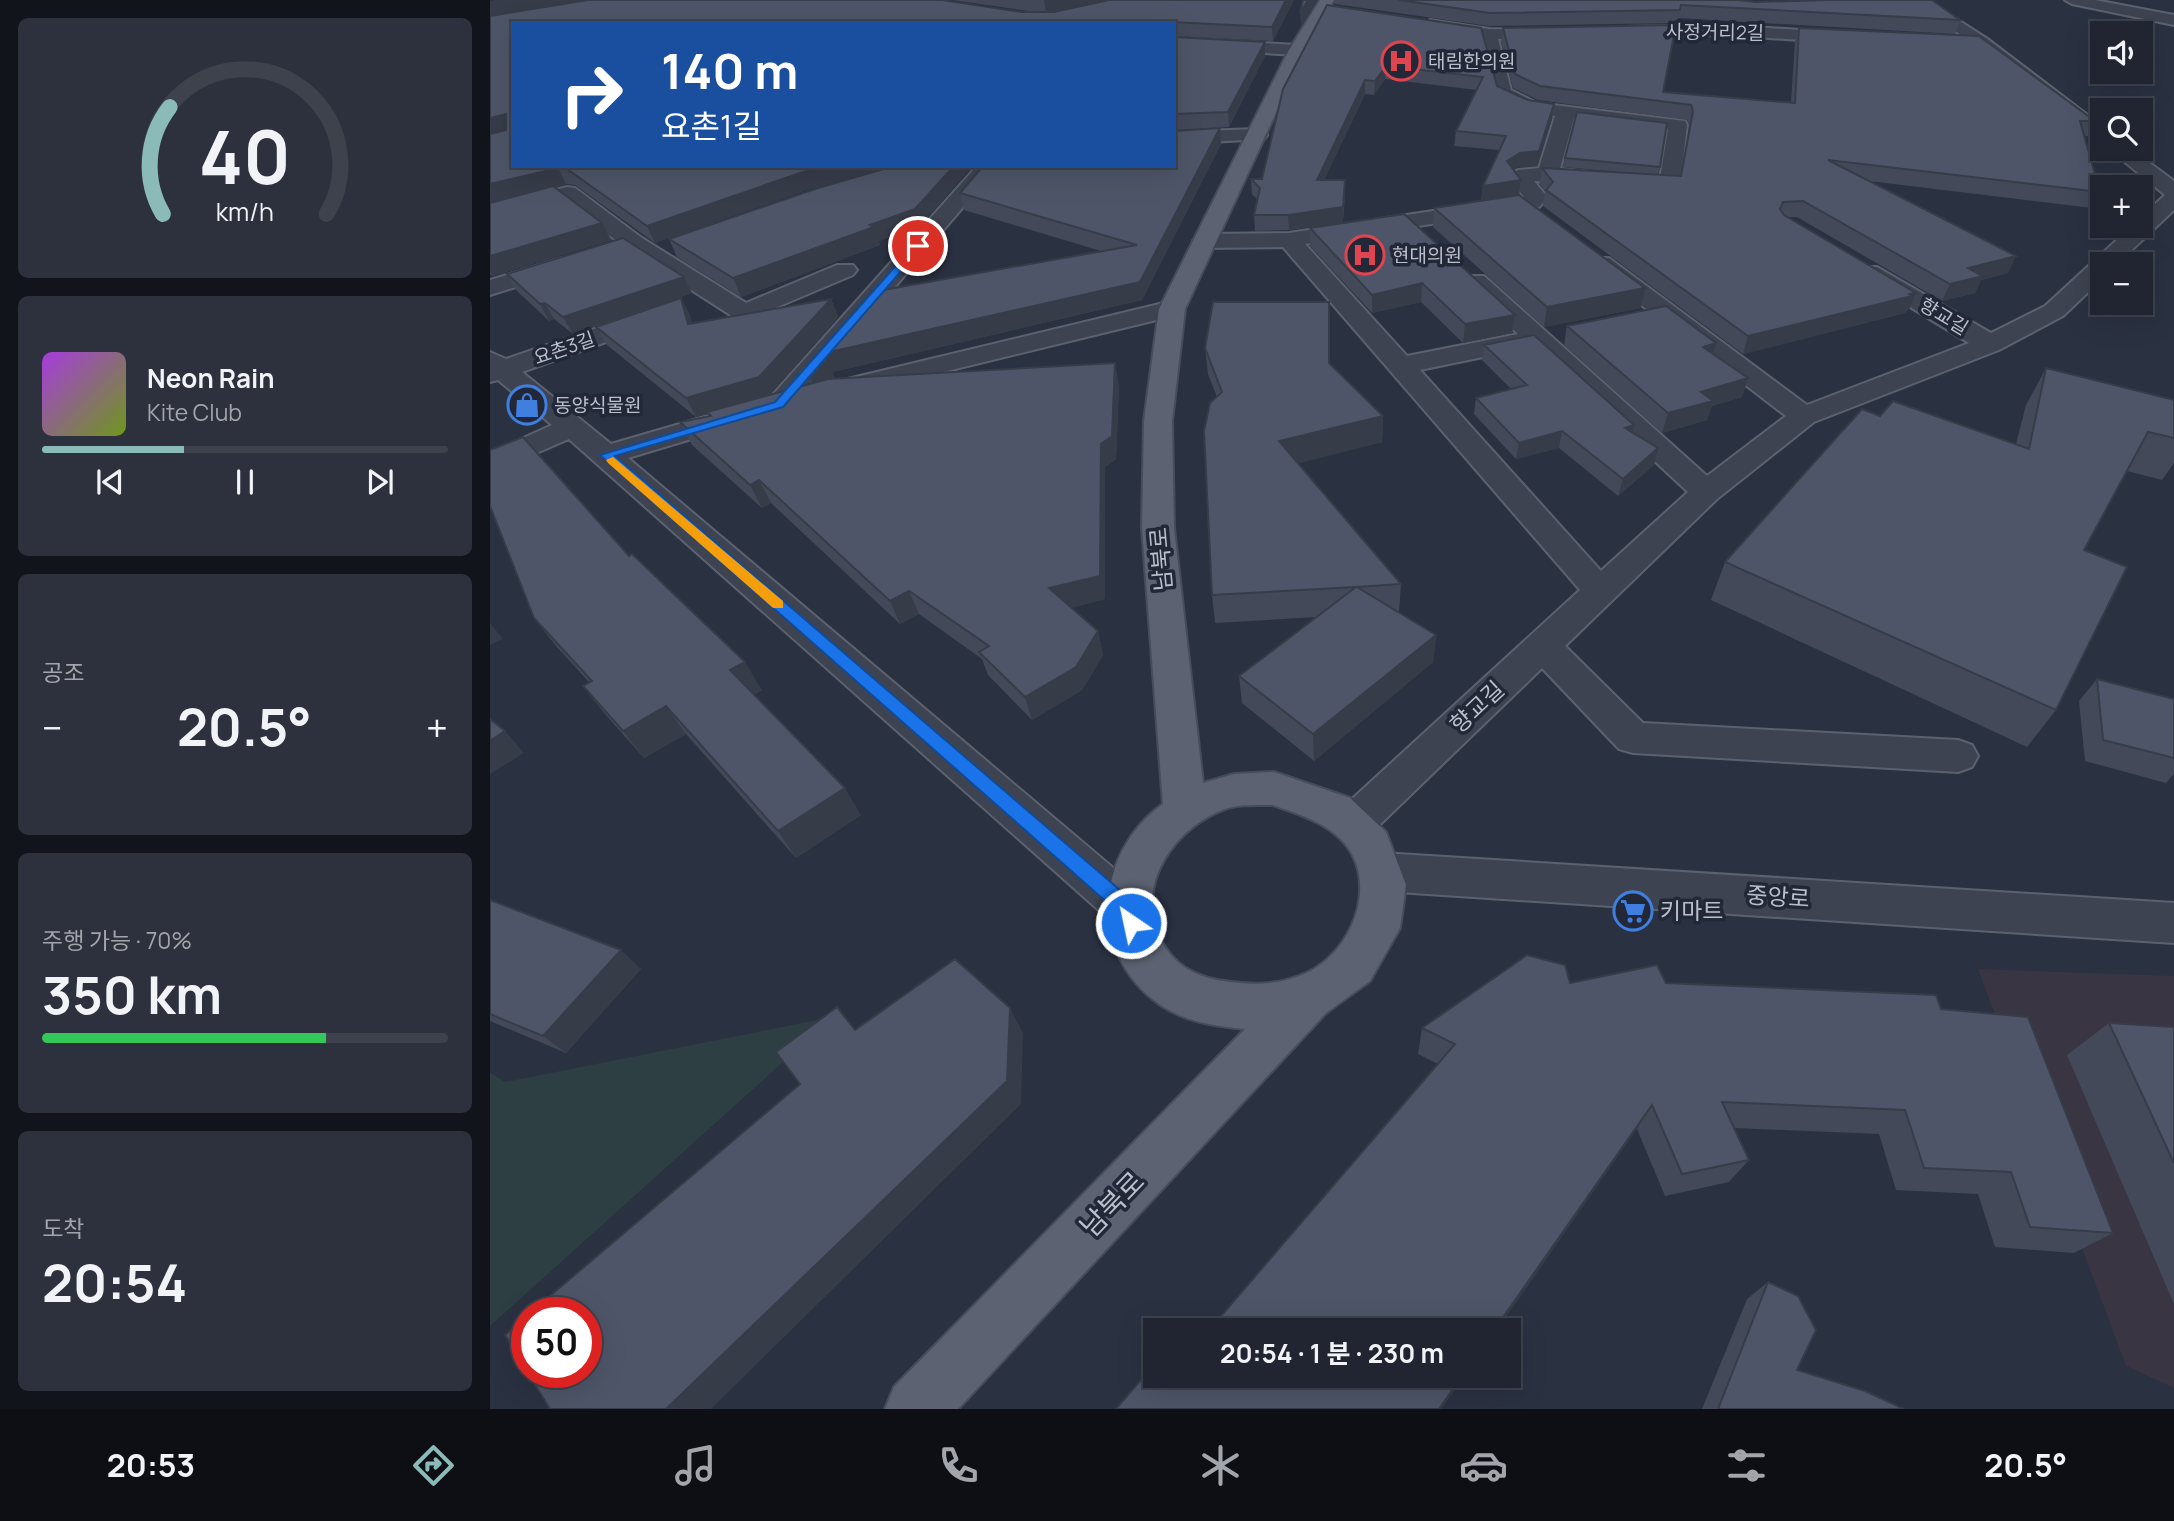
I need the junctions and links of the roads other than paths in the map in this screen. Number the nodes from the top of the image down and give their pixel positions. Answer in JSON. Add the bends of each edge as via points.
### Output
{"nodes":[{"id":1,"x":2071,"y":0,"type":"edge"},
{"id":2,"x":1914,"y":3,"type":"edge"},
{"id":3,"x":1328,"y":7,"type":"edge"},
{"id":4,"x":2174,"y":20,"type":"edge"},
{"id":5,"x":1409,"y":22,"type":"edge"},
{"id":6,"x":1599,"y":32,"type":"edge"},
{"id":7,"x":1572,"y":33,"type":"edge"},
{"id":8,"x":1489,"y":34,"type":"junction"},
{"id":9,"x":1867,"y":39,"type":"edge"},
{"id":10,"x":1948,"y":42,"type":"edge"},
{"id":11,"x":1176,"y":43,"type":"edge"},
{"id":12,"x":1983,"y":43,"type":"junction"},
{"id":13,"x":1297,"y":50,"type":"junction"},
{"id":14,"x":1566,"y":112,"type":"junction"},
{"id":15,"x":2090,"y":126,"type":"edge"},
{"id":16,"x":1257,"y":135,"type":"junction"},
{"id":17,"x":1176,"y":138,"type":"edge"},
{"id":18,"x":2135,"y":161,"type":"edge"},
{"id":19,"x":986,"y":168,"type":"edge"},
{"id":20,"x":1548,"y":174,"type":"junction"},
{"id":21,"x":2174,"y":191,"type":"edge"},
{"id":22,"x":2174,"y":198,"type":"edge"},
{"id":23,"x":1521,"y":203,"type":"junction"},
{"id":24,"x":490,"y":213,"type":"edge"},
{"id":25,"x":1542,"y":219,"type":"edge"},
{"id":26,"x":1409,"y":221,"type":"junction"},
{"id":27,"x":1429,"y":239,"type":"edge"},
{"id":28,"x":1289,"y":240,"type":"junction"},
{"id":29,"x":1204,"y":241,"type":"junction"},
{"id":30,"x":679,"y":245,"type":"edge"},
{"id":31,"x":644,"y":249,"type":"junction"},
{"id":32,"x":1584,"y":250,"type":"edge"},
{"id":33,"x":608,"y":251,"type":"edge"},
{"id":34,"x":2117,"y":252,"type":"edge"},
{"id":35,"x":582,"y":259,"type":"edge"},
{"id":36,"x":1848,"y":260,"type":"edge"},
{"id":37,"x":1459,"y":267,"type":"edge"},
{"id":38,"x":845,"y":270,"type":"dead end"},
{"id":39,"x":2090,"y":277,"type":"edge"},
{"id":40,"x":490,"y":288,"type":"edge"},
{"id":41,"x":717,"y":296,"type":"junction"},
{"id":42,"x":1172,"y":309,"type":"junction"},
{"id":43,"x":1667,"y":313,"type":"junction"},
{"id":44,"x":1628,"y":321,"type":"edge"},
{"id":45,"x":1551,"y":336,"type":"junction"},
{"id":46,"x":1990,"y":344,"type":"junction"},
{"id":47,"x":1400,"y":366,"type":"junction"},
{"id":48,"x":494,"y":368,"type":"edge"},
{"id":49,"x":779,"y":405,"type":"junction"},
{"id":50,"x":1804,"y":416,"type":"junction"},
{"id":51,"x":572,"y":427,"type":"junction"},
{"id":52,"x":606,"y":455,"type":"junction"},
{"id":53,"x":490,"y":464,"type":"edge"},
{"id":54,"x":1706,"y":492,"type":"junction"},
{"id":55,"x":1601,"y":592,"type":"junction"},
{"id":56,"x":1543,"y":646,"type":"junction"},
{"id":57,"x":1958,"y":756,"type":"dead end"},
{"id":58,"x":1185,"y":810,"type":"junction"},
{"id":59,"x":1354,"y":823,"type":"junction"},
{"id":60,"x":1382,"y":872,"type":"junction"},
{"id":61,"x":1128,"y":908,"type":"junction"},
{"id":62,"x":2174,"y":923,"type":"edge"},
{"id":63,"x":1308,"y":998,"type":"junction"},
{"id":64,"x":916,"y":1409,"type":"edge"}],
"edges":[{"from":1,"to":4,"type":"street"},
{"from":2,"to":12,"type":"street"},
{"from":3,"to":13,"type":"main road","name":"남북로"},
{"from":5,"to":8,"type":"street"},
{"from":6,"to":9,"type":"street","name":"사정거리2길","via":[[1723,30]]},
{"from":7,"to":8,"type":"street"},
{"from":8,"to":14,"type":"street","via":[[1503,93],[1533,108]]},
{"from":10,"to":12,"type":"street"},
{"from":11,"to":13,"type":"street"},
{"from":12,"to":15,"type":"street"},
{"from":13,"to":16,"type":"main road","name":"남북로"},
{"from":14,"to":20,"type":"street"},
{"from":14,"to":20,"type":"street","via":[[1678,125],[1669,186]]},
{"from":16,"to":17,"type":"street"},
{"from":16,"to":29,"type":"main road","name":"남북로"},
{"from":18,"to":21,"type":"street"},
{"from":19,"to":49,"type":"street"},
{"from":20,"to":23,"type":"street","via":[[1518,176],[1537,198]]},
{"from":22,"to":34,"type":"street","name":"향교길"},
{"from":23,"to":25,"type":"street"},
{"from":23,"to":26,"type":"street"},
{"from":24,"to":31,"type":"street","via":[[567,193]]},
{"from":26,"to":27,"type":"street"},
{"from":26,"to":28,"type":"street"},
{"from":28,"to":29,"type":"street"},
{"from":28,"to":47,"type":"street"},
{"from":29,"to":42,"type":"main road","name":"남북로"},
{"from":30,"to":31,"type":"street"},
{"from":31,"to":33,"type":"street"},
{"from":31,"to":41,"type":"street"},
{"from":32,"to":43,"type":"street"},
{"from":35,"to":40,"type":"street"},
{"from":36,"to":46,"type":"street","name":"향교길"},
{"from":37,"to":45,"type":"street"},
{"from":38,"to":41,"type":"street","via":[[744,313]]},
{"from":39,"to":46,"type":"street","name":"향교길","via":[[2054,311]]},
{"from":41,"to":48,"type":"street","name":"요촌3길"},
{"from":42,"to":49,"type":"street"},
{"from":42,"to":58,"type":"main road","name":"남북로","via":[[1158,421],[1158,528]]},
{"from":43,"to":44,"type":"street"},
{"from":43,"to":50,"type":"street"},
{"from":45,"to":47,"type":"street"},
{"from":45,"to":54,"type":"street"},
{"from":46,"to":50,"type":"street","name":"향교길"},
{"from":47,"to":55,"type":"street"},
{"from":48,"to":51,"type":"street"},
{"from":49,"to":52,"type":"street"},
{"from":50,"to":54,"type":"street","name":"향교길"},
{"from":51,"to":52,"type":"street"},
{"from":51,"to":53,"type":"street"},
{"from":52,"to":61,"type":"street"},
{"from":54,"to":55,"type":"street","name":"향교길"},
{"from":55,"to":56,"type":"street","name":"향교길"},
{"from":56,"to":57,"type":"street","via":[[1633,738]]},
{"from":56,"to":59,"type":"street","name":"향교길"},
{"from":58,"to":59,"type":"main road","via":[[1242,789],[1274,789],[1303,794]]},
{"from":58,"to":61,"type":"main road","via":[[1161,829],[1143,852],[1131,880]]},
{"from":59,"to":60,"type":"main road","via":[[1371,845]]},
{"from":60,"to":62,"type":"street","name":"중앙로"},
{"from":60,"to":63,"type":"main road","via":[[1384,900],[1378,929],[1363,957],[1339,980]]},
{"from":61,"to":63,"type":"main road","via":[[1134,937],[1149,964],[1172,986],[1202,1002],[1237,1010]]},
{"from":63,"to":64,"type":"main road","name":"남북로"}]}
